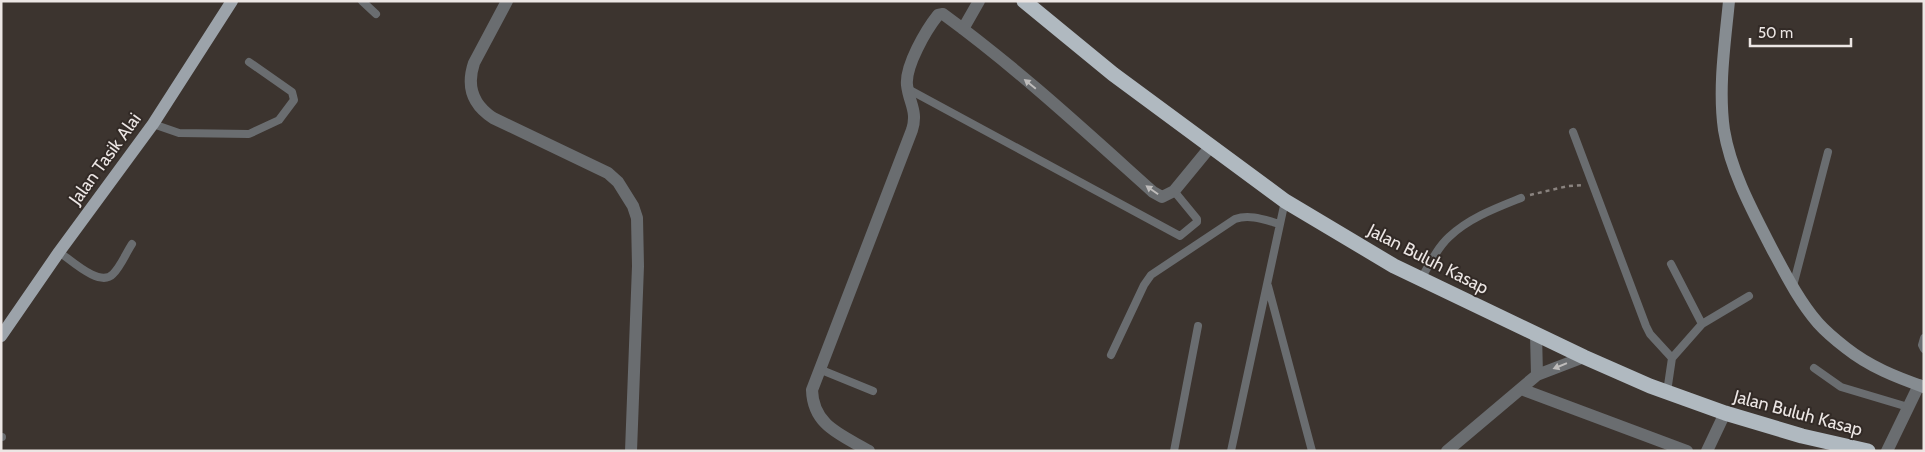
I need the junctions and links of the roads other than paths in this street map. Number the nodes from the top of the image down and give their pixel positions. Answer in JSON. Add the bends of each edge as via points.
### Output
{"nodes":[{"id":1,"x":232,"y":1,"type":"edge"},
{"id":2,"x":362,"y":1,"type":"edge"},
{"id":3,"x":507,"y":1,"type":"edge"},
{"id":4,"x":979,"y":1,"type":"edge"},
{"id":5,"x":1024,"y":1,"type":"edge"},
{"id":6,"x":1729,"y":1,"type":"edge"},
{"id":7,"x":376,"y":14,"type":"dead end"},
{"id":8,"x":963,"y":29,"type":"junction"},
{"id":9,"x":249,"y":62,"type":"dead end"},
{"id":10,"x":908,"y":89,"type":"junction"},
{"id":11,"x":153,"y":124,"type":"junction"},
{"id":12,"x":1574,"y":132,"type":"dead end"},
{"id":13,"x":1211,"y":146,"type":"junction"},
{"id":14,"x":1828,"y":152,"type":"dead end"},
{"id":15,"x":1174,"y":191,"type":"junction"},
{"id":16,"x":1521,"y":198,"type":"road end"},
{"id":17,"x":1285,"y":201,"type":"junction"},
{"id":18,"x":1280,"y":224,"type":"junction"},
{"id":19,"x":132,"y":244,"type":"dead end"},
{"id":20,"x":59,"y":252,"type":"junction"},
{"id":21,"x":1671,"y":264,"type":"dead end"},
{"id":22,"x":1422,"y":279,"type":"junction"},
{"id":23,"x":1267,"y":284,"type":"junction"},
{"id":24,"x":1792,"y":287,"type":"junction"},
{"id":25,"x":1749,"y":296,"type":"dead end"},
{"id":26,"x":1702,"y":324,"type":"junction"},
{"id":27,"x":1198,"y":326,"type":"dead end"},
{"id":28,"x":1536,"y":334,"type":"junction"},
{"id":29,"x":1,"y":336,"type":"edge"},
{"id":30,"x":1924,"y":338,"type":"edge"},
{"id":31,"x":1924,"y":349,"type":"edge"},
{"id":32,"x":1110,"y":354,"type":"dead end"},
{"id":33,"x":1584,"y":357,"type":"junction"},
{"id":34,"x":1672,"y":358,"type":"junction"},
{"id":35,"x":1814,"y":368,"type":"dead end"},
{"id":36,"x":819,"y":370,"type":"junction"},
{"id":37,"x":1537,"y":375,"type":"junction"},
{"id":38,"x":1922,"y":386,"type":"edge"},
{"id":39,"x":1521,"y":389,"type":"junction"},
{"id":40,"x":873,"y":391,"type":"dead end"},
{"id":41,"x":1667,"y":392,"type":"junction"},
{"id":42,"x":1908,"y":407,"type":"junction"},
{"id":43,"x":1725,"y":413,"type":"junction"},
{"id":44,"x":631,"y":451,"type":"edge"},
{"id":45,"x":869,"y":451,"type":"edge"},
{"id":46,"x":1174,"y":451,"type":"edge"},
{"id":47,"x":1231,"y":451,"type":"edge"},
{"id":48,"x":1312,"y":451,"type":"edge"},
{"id":49,"x":1447,"y":451,"type":"edge"},
{"id":50,"x":1687,"y":451,"type":"edge"},
{"id":51,"x":1707,"y":451,"type":"edge"},
{"id":52,"x":1868,"y":451,"type":"edge"},
{"id":53,"x":1887,"y":451,"type":"edge"}],
"edges":[{"from":1,"to":11,"type":"main road","name":"Jalan Tasik Alai"},
{"from":2,"to":7,"type":"lane"},
{"from":3,"to":44,"type":"street","via":[[471,73],[470,84],[477,104],[493,118],[611,176],[636,214],[638,266]]},
{"from":4,"to":8,"type":"street"},
{"from":5,"to":13,"type":"highway","name":"Jalan Buluh Kasap","via":[[1113,74]]},
{"from":6,"to":24,"type":"street","via":[[1724,55],[1724,130],[1738,177]]},
{"from":8,"to":10,"type":"street","via":[[943,14],[938,15],[909,68]]},
{"from":15,"to":8,"type":"street","one_way":true,"via":[[1162,197],[1153,192]]},
{"from":9,"to":11,"type":"lane","via":[[292,92],[292,104],[276,122],[249,134],[179,133]]},
{"from":10,"to":15,"type":"lane","via":[[1180,236],[1197,219]]},
{"from":10,"to":36,"type":"street","via":[[915,112],[912,130]]},
{"from":11,"to":20,"type":"main road","name":"Jalan Tasik Alai"},
{"from":12,"to":34,"type":"lane","via":[[1646,326]]},
{"from":13,"to":15,"type":"street"},
{"from":13,"to":17,"type":"highway","name":"Jalan Buluh Kasap"},
{"from":14,"to":24,"type":"lane"},
{"from":16,"to":22,"type":"lane","via":[[1473,219],[1449,237]]},
{"from":17,"to":18,"type":"lane"},
{"from":17,"to":22,"type":"highway","name":"Jalan Buluh Kasap","via":[[1394,266]]},
{"from":18,"to":23,"type":"lane"},
{"from":18,"to":32,"type":"lane","via":[[1254,217],[1235,219],[1151,275]]},
{"from":19,"to":20,"type":"lane","via":[[115,272],[103,279]]},
{"from":20,"to":29,"type":"main road","name":"Jalan Tasik Alai"},
{"from":21,"to":26,"type":"lane"},
{"from":22,"to":28,"type":"highway","name":"Jalan Buluh Kasap"},
{"from":23,"to":47,"type":"lane"},
{"from":23,"to":48,"type":"lane"},
{"from":24,"to":38,"type":"street","via":[[1819,323],[1846,348],[1894,377]]},
{"from":25,"to":26,"type":"lane"},
{"from":26,"to":34,"type":"lane"},
{"from":27,"to":46,"type":"lane"},
{"from":28,"to":33,"type":"highway","name":"Jalan Buluh Kasap"},
{"from":28,"to":37,"type":"street"},
{"from":30,"to":31,"type":"lane"},
{"from":33,"to":37,"type":"street","one_way":true},
{"from":33,"to":41,"type":"highway","name":"Jalan Buluh Kasap"},
{"from":34,"to":41,"type":"lane"},
{"from":35,"to":42,"type":"lane","via":[[1841,387]]},
{"from":36,"to":40,"type":"lane"},
{"from":36,"to":45,"type":"street","via":[[812,390],[819,417],[832,430]]},
{"from":37,"to":39,"type":"street"},
{"from":38,"to":42,"type":"street"},
{"from":39,"to":49,"type":"street"},
{"from":39,"to":50,"type":"street"},
{"from":41,"to":43,"type":"highway","name":"Jalan Buluh Kasap"},
{"from":42,"to":53,"type":"street"},
{"from":43,"to":51,"type":"street"},
{"from":43,"to":52,"type":"highway","name":"Jalan Buluh Kasap"}]}
